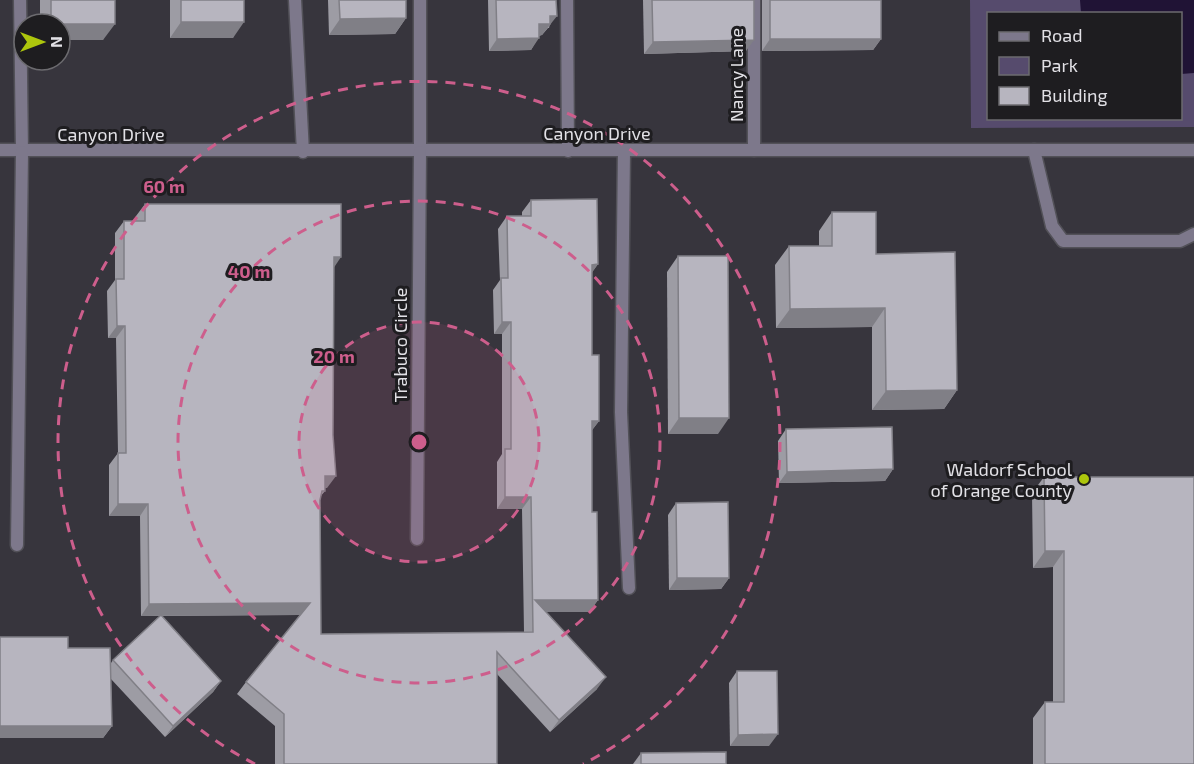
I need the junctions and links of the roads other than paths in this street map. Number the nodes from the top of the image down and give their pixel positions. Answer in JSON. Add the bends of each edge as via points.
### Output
{"nodes":[{"id":1,"x":20,"y":0,"type":"edge"},
{"id":2,"x":295,"y":0,"type":"edge"},
{"id":3,"x":420,"y":0,"type":"edge"},
{"id":4,"x":567,"y":0,"type":"edge"},
{"id":5,"x":754,"y":0,"type":"edge"},
{"id":6,"x":0,"y":150,"type":"edge"},
{"id":7,"x":754,"y":150,"type":"junction"},
{"id":8,"x":1034,"y":150,"type":"junction"},
{"id":9,"x":1194,"y":150,"type":"edge"},
{"id":10,"x":568,"y":151,"type":"junction"},
{"id":11,"x":624,"y":151,"type":"junction"},
{"id":12,"x":22,"y":152,"type":"junction"},
{"id":13,"x":303,"y":152,"type":"junction"},
{"id":14,"x":420,"y":152,"type":"junction"},
{"id":15,"x":1194,"y":234,"type":"edge"},
{"id":16,"x":417,"y":539,"type":"dead end"},
{"id":17,"x":17,"y":545,"type":"dead end"},
{"id":18,"x":629,"y":588,"type":"dead end"}],
"edges":[{"from":1,"to":12,"type":"street"},
{"from":2,"to":13,"type":"street"},
{"from":3,"to":14,"type":"street","name":"Trabuco Circle"},
{"from":4,"to":10,"type":"street"},
{"from":5,"to":7,"type":"street","name":"Nancy Lane"},
{"from":6,"to":12,"type":"street","name":"Canyon Drive"},
{"from":7,"to":8,"type":"street","name":"Canyon Drive"},
{"from":7,"to":11,"type":"street","name":"Canyon Drive"},
{"from":8,"to":9,"type":"street","name":"Canyon Drive"},
{"from":8,"to":15,"type":"street","via":[[1052,226],[1063,242],[1180,241]]},
{"from":10,"to":11,"type":"street","name":"Canyon Drive"},
{"from":10,"to":14,"type":"street","name":"Canyon Drive"},
{"from":11,"to":18,"type":"street","via":[[621,412]]},
{"from":12,"to":13,"type":"street","name":"Canyon Drive"},
{"from":12,"to":17,"type":"street"},
{"from":13,"to":14,"type":"street","name":"Canyon Drive"},
{"from":14,"to":16,"type":"street","name":"Trabuco Circle"}]}
